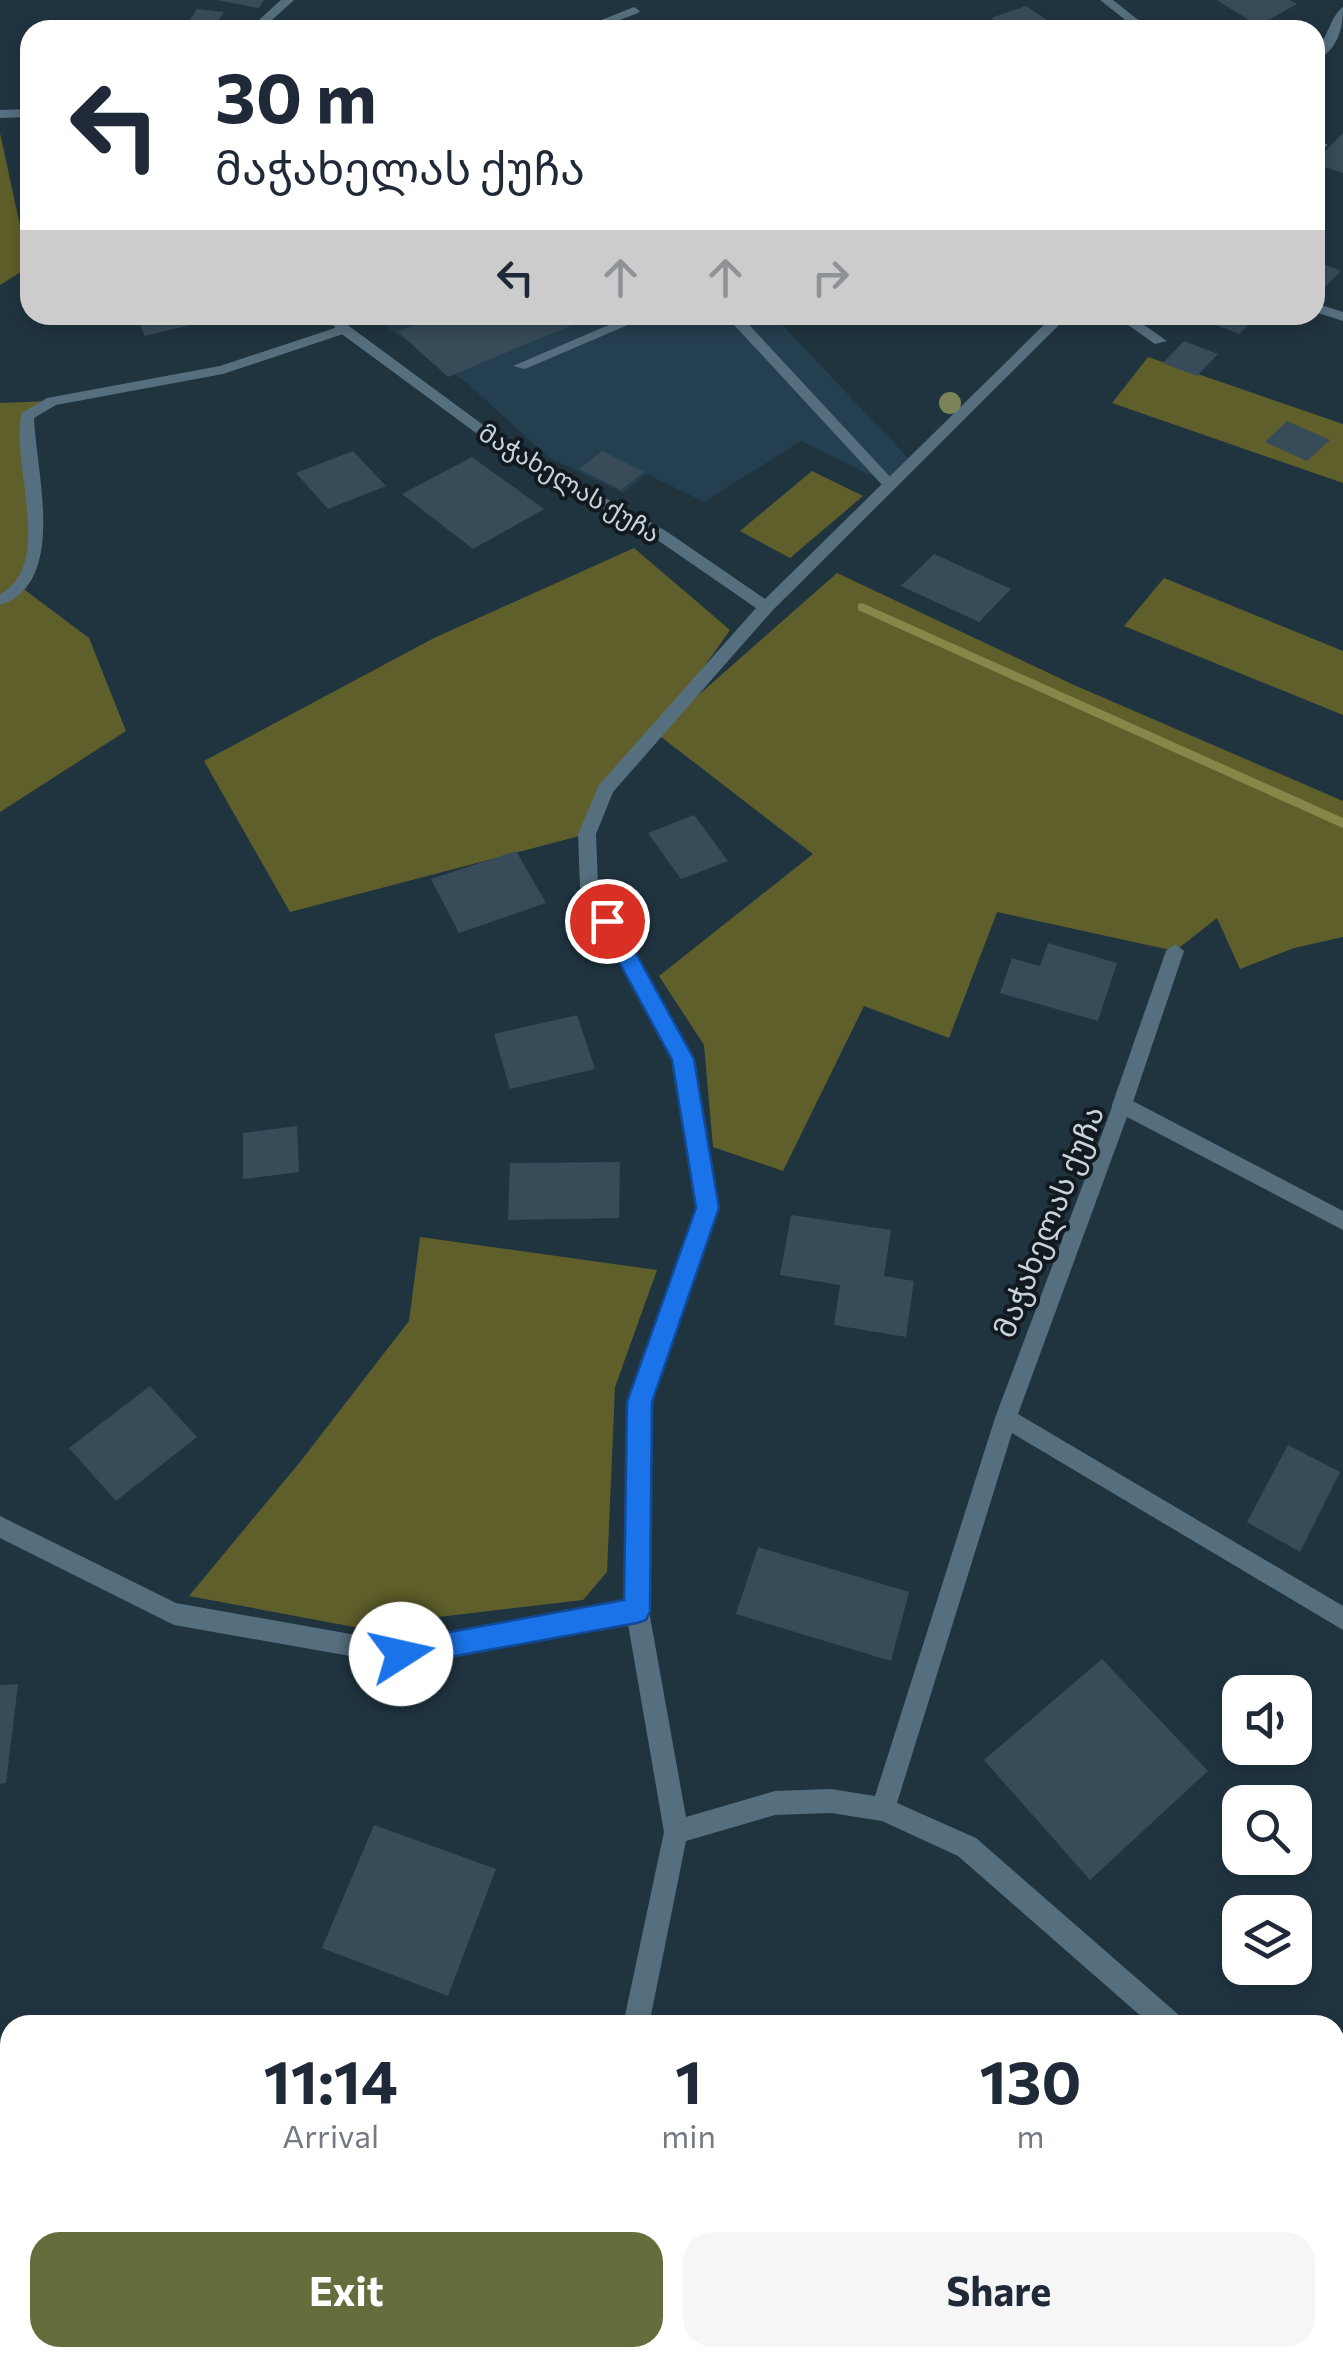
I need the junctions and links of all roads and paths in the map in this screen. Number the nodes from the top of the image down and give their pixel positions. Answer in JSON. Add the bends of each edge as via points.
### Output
{"nodes":[{"id":1,"x":288,"y":0,"type":"edge"},
{"id":2,"x":1106,"y":0,"type":"edge"},
{"id":3,"x":634,"y":11,"type":"dead end"},
{"id":4,"x":1343,"y":11,"type":"edge"},
{"id":5,"x":265,"y":20,"type":"edge"},
{"id":6,"x":609,"y":20,"type":"edge"},
{"id":7,"x":1131,"y":20,"type":"edge"},
{"id":8,"x":1325,"y":48,"type":"edge"},
{"id":9,"x":340,"y":325,"type":"edge"},
{"id":10,"x":620,"y":325,"type":"edge"},
{"id":11,"x":741,"y":325,"type":"edge"},
{"id":12,"x":1052,"y":325,"type":"edge"},
{"id":13,"x":1135,"y":325,"type":"edge"},
{"id":14,"x":344,"y":329,"type":"junction"},
{"id":15,"x":1160,"y":342,"type":"dead end"},
{"id":16,"x":520,"y":366,"type":"dead end"},
{"id":17,"x":889,"y":484,"type":"junction"},
{"id":18,"x":0,"y":600,"type":"edge"},
{"id":19,"x":766,"y":607,"type":"junction"},
{"id":20,"x":1174,"y":951,"type":"dead end"},
{"id":21,"x":1122,"y":1105,"type":"junction"},
{"id":22,"x":1343,"y":1221,"type":"edge"},
{"id":23,"x":1006,"y":1418,"type":"junction"},
{"id":24,"x":0,"y":1527,"type":"edge"},
{"id":25,"x":637,"y":1611,"type":"junction"},
{"id":26,"x":1343,"y":1619,"type":"edge"},
{"id":27,"x":883,"y":1809,"type":"junction"},
{"id":28,"x":676,"y":1832,"type":"junction"},
{"id":29,"x":638,"y":2015,"type":"edge"},
{"id":30,"x":1160,"y":2015,"type":"edge"}],
"edges":[{"from":1,"to":5,"type":"street"},
{"from":2,"to":7,"type":"street"},
{"from":3,"to":6,"type":"street"},
{"from":4,"to":8,"type":"street"},
{"from":9,"to":14,"type":"street","name":"მაჭახელას ქუჩა"},
{"from":10,"to":16,"type":"street"},
{"from":11,"to":17,"type":"street"},
{"from":12,"to":17,"type":"street"},
{"from":13,"to":15,"type":"street"},
{"from":14,"to":18,"type":"street","via":[[223,370],[52,401],[27,416],[36,554],[20,588]]},
{"from":14,"to":19,"type":"street","name":"მაჭახელას ქუჩა","via":[[515,454],[661,535]]},
{"from":17,"to":19,"type":"street"},
{"from":19,"to":25,"type":"street","via":[[605,789],[588,834],[589,887],[683,1059],[708,1208],[640,1402]]},
{"from":20,"to":21,"type":"street"},
{"from":21,"to":22,"type":"street","name":"მაჭახელას ქუჩა"},
{"from":21,"to":23,"type":"street","name":"მაჭახელას ქუჩა"},
{"from":23,"to":26,"type":"street"},
{"from":23,"to":27,"type":"street","name":"მაჭახელას ქუჩა"},
{"from":24,"to":25,"type":"street","via":[[174,1614],[401,1654]]},
{"from":25,"to":28,"type":"street"},
{"from":27,"to":28,"type":"street","via":[[831,1801],[776,1804]]},
{"from":27,"to":30,"type":"street","via":[[967,1847]]},
{"from":28,"to":29,"type":"street"}]}
